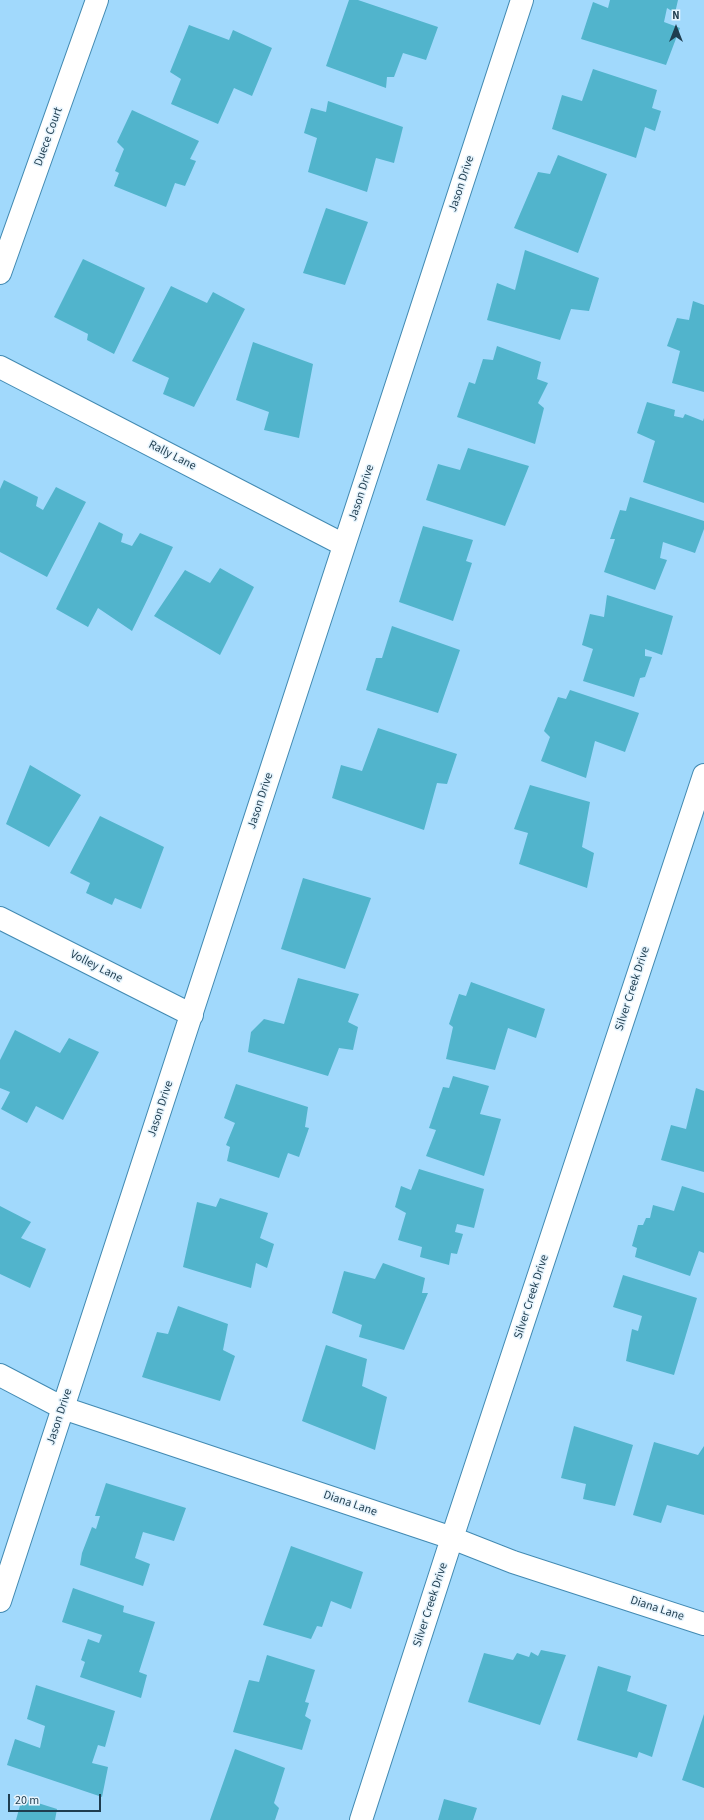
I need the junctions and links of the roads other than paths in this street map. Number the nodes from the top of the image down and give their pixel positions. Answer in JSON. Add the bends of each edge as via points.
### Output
{"nodes":[{"id":1,"x":97,"y":0,"type":"edge"},
{"id":2,"x":522,"y":0,"type":"edge"},
{"id":3,"x":0,"y":273,"type":"edge"},
{"id":4,"x":0,"y":367,"type":"edge"},
{"id":5,"x":344,"y":545,"type":"junction"},
{"id":6,"x":704,"y":775,"type":"edge"},
{"id":7,"x":0,"y":918,"type":"edge"},
{"id":8,"x":192,"y":1015,"type":"junction"},
{"id":9,"x":0,"y":1375,"type":"edge"},
{"id":10,"x":63,"y":1408,"type":"junction"},
{"id":11,"x":452,"y":1538,"type":"junction"},
{"id":12,"x":0,"y":1601,"type":"edge"},
{"id":13,"x":704,"y":1624,"type":"edge"},
{"id":14,"x":361,"y":1820,"type":"edge"}],
"edges":[{"from":1,"to":3,"type":"street","name":"Duece Court"},
{"from":2,"to":5,"type":"street","name":"Jason Drive"},
{"from":4,"to":5,"type":"street","name":"Rally Lane"},
{"from":5,"to":8,"type":"street","name":"Jason Drive"},
{"from":6,"to":11,"type":"street","name":"Silver Creek Drive"},
{"from":7,"to":8,"type":"street","name":"Volley Lane"},
{"from":8,"to":10,"type":"street","name":"Jason Drive"},
{"from":9,"to":10,"type":"street","name":"Diana Lane"},
{"from":10,"to":11,"type":"street","name":"Diana Lane"},
{"from":10,"to":12,"type":"street","name":"Jason Drive"},
{"from":11,"to":13,"type":"street","name":"Diana Lane","via":[[513,1562]]},
{"from":11,"to":14,"type":"street","name":"Silver Creek Drive"}]}
